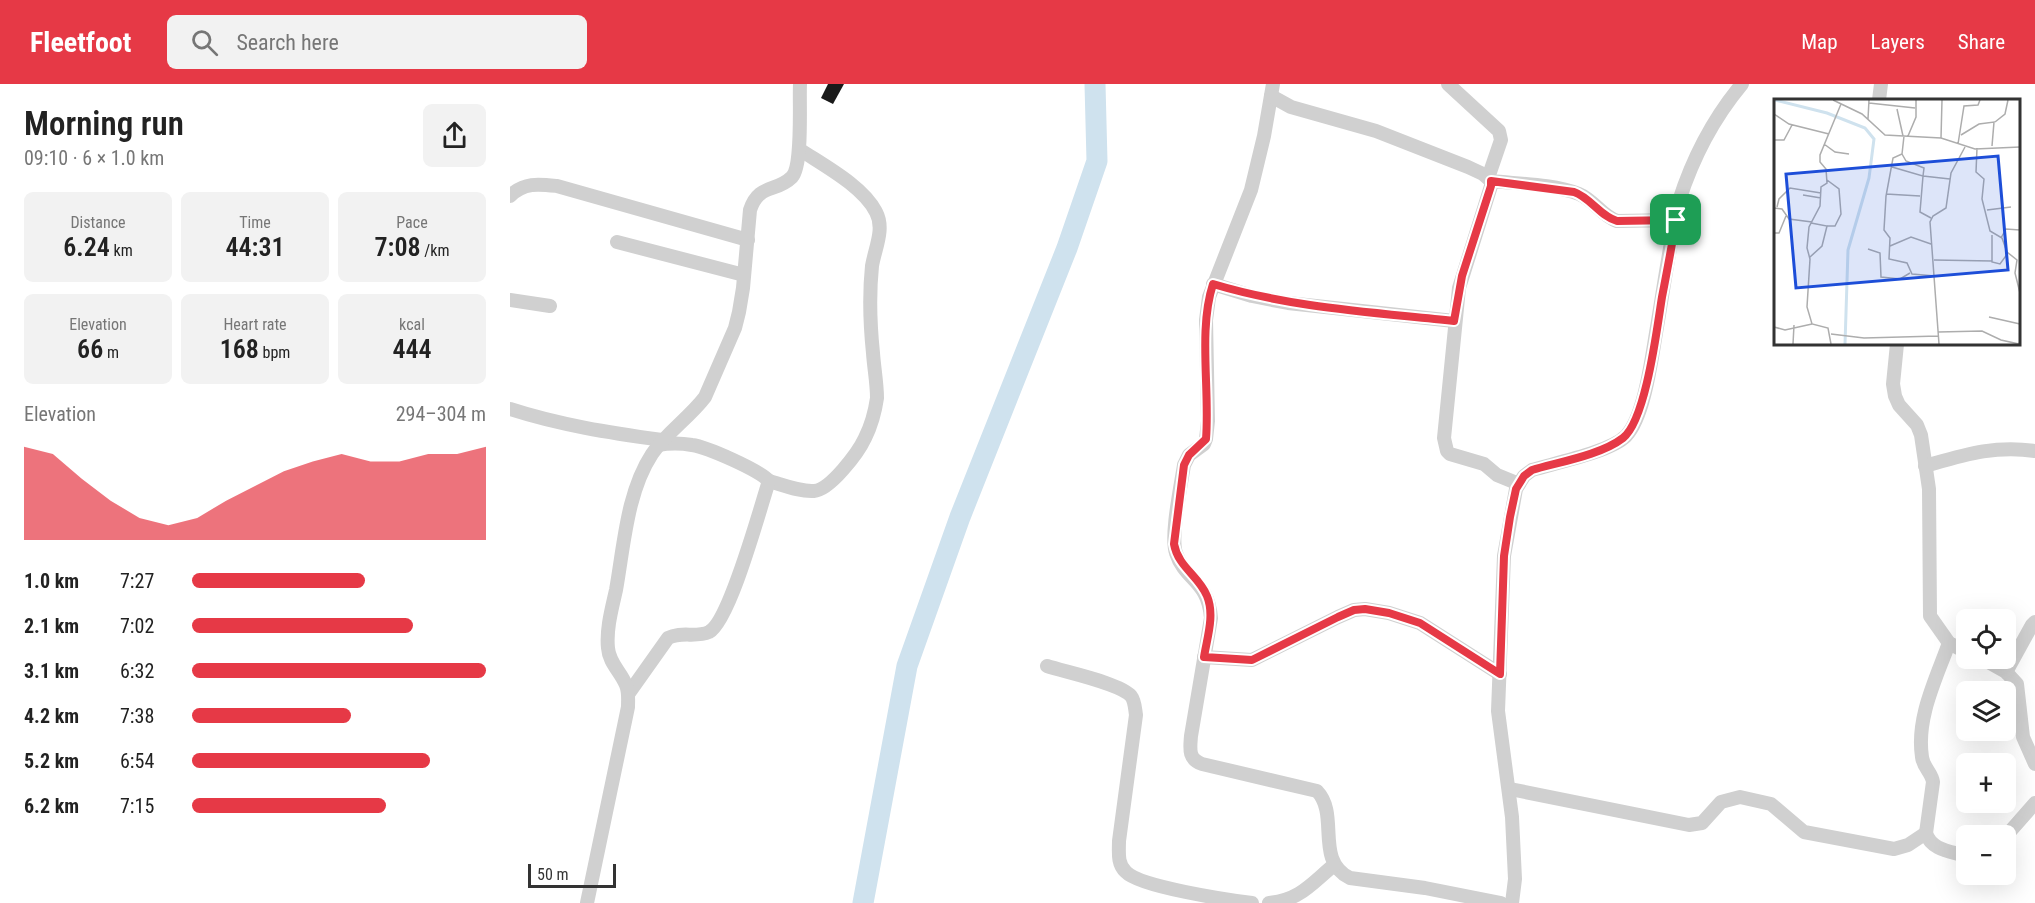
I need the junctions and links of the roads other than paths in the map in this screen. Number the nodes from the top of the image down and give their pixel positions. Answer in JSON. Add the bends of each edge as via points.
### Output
{"nodes":[{"id":1,"x":800,"y":84,"type":"edge"},
{"id":2,"x":1448,"y":84,"type":"edge"},
{"id":3,"x":1742,"y":84,"type":"edge"},
{"id":4,"x":1881,"y":84,"type":"edge"},
{"id":5,"x":1272,"y":90,"type":"edge"},
{"id":6,"x":1879,"y":99,"type":"edge"},
{"id":7,"x":799,"y":149,"type":"junction"},
{"id":8,"x":1490,"y":179,"type":"junction"},
{"id":9,"x":510,"y":196,"type":"edge"},
{"id":10,"x":1676,"y":220,"type":"junction"},
{"id":11,"x":748,"y":240,"type":"junction"},
{"id":12,"x":617,"y":242,"type":"dead end"},
{"id":13,"x":744,"y":275,"type":"junction"},
{"id":14,"x":1213,"y":284,"type":"junction"},
{"id":15,"x":510,"y":300,"type":"edge"},
{"id":16,"x":550,"y":306,"type":"dead end"},
{"id":17,"x":1454,"y":321,"type":"junction"},
{"id":18,"x":1897,"y":345,"type":"edge"},
{"id":19,"x":510,"y":409,"type":"edge"},
{"id":20,"x":660,"y":442,"type":"junction"},
{"id":21,"x":2035,"y":451,"type":"edge"},
{"id":22,"x":1925,"y":466,"type":"junction"},
{"id":23,"x":769,"y":481,"type":"junction"},
{"id":24,"x":1519,"y":484,"type":"junction"},
{"id":25,"x":2035,"y":622,"type":"edge"},
{"id":26,"x":1949,"y":643,"type":"junction"},
{"id":27,"x":1956,"y":647,"type":"edge"},
{"id":28,"x":1204,"y":657,"type":"junction"},
{"id":29,"x":1047,"y":666,"type":"dead end"},
{"id":30,"x":2001,"y":669,"type":"edge"},
{"id":31,"x":2006,"y":672,"type":"junction"},
{"id":32,"x":1500,"y":674,"type":"junction"},
{"id":33,"x":629,"y":693,"type":"junction"},
{"id":34,"x":2035,"y":764,"type":"edge"},
{"id":35,"x":1510,"y":789,"type":"junction"},
{"id":36,"x":2035,"y":803,"type":"edge"},
{"id":37,"x":2016,"y":825,"type":"edge"},
{"id":38,"x":1926,"y":832,"type":"junction"},
{"id":39,"x":1956,"y":853,"type":"edge"},
{"id":40,"x":1334,"y":865,"type":"junction"},
{"id":41,"x":587,"y":903,"type":"edge"},
{"id":42,"x":1252,"y":903,"type":"edge"},
{"id":43,"x":1269,"y":903,"type":"edge"},
{"id":44,"x":1501,"y":903,"type":"edge"},
{"id":45,"x":1512,"y":903,"type":"edge"}],
"edges":[{"from":1,"to":7,"type":"street"},
{"from":2,"to":8,"type":"street","via":[[1499,131],[1501,140]]},
{"from":3,"to":10,"type":"street","via":[[1707,134],[1687,176]]},
{"from":4,"to":6,"type":"street"},
{"from":5,"to":8,"type":"street","via":[[1302,111],[1376,131]]},
{"from":5,"to":14,"type":"street","via":[[1251,190]]},
{"from":7,"to":11,"type":"street","via":[[792,176],[754,199]]},
{"from":7,"to":23,"type":"street","via":[[871,203],[880,221],[870,299],[877,398],[865,438],[828,486],[814,491]]},
{"from":8,"to":10,"type":"street","via":[[1574,192],[1617,221]]},
{"from":8,"to":17,"type":"street","via":[[1459,288]]},
{"from":9,"to":11,"type":"street","via":[[529,184],[557,186]]},
{"from":10,"to":24,"type":"street","via":[[1649,373],[1632,426],[1626,436],[1602,449],[1532,470]]},
{"from":11,"to":13,"type":"street"},
{"from":12,"to":13,"type":"street"},
{"from":13,"to":20,"type":"street","via":[[735,328],[705,397]]},
{"from":14,"to":17,"type":"street","via":[[1288,303]]},
{"from":14,"to":28,"type":"street","via":[[1206,320],[1206,439],[1184,465],[1174,544],[1176,554],[1203,589],[1210,606]]},
{"from":15,"to":16,"type":"street"},
{"from":17,"to":24,"type":"street","via":[[1444,438],[1447,451],[1452,456],[1484,464],[1497,475]]},
{"from":18,"to":22,"type":"street","via":[[1895,396],[1917,425]]},
{"from":19,"to":20,"type":"street"},
{"from":20,"to":23,"type":"street","via":[[700,447]]},
{"from":20,"to":33,"type":"street","via":[[640,475],[629,514],[610,624],[608,649]]},
{"from":21,"to":22,"type":"street","via":[[1989,450]]},
{"from":22,"to":26,"type":"street","via":[[1929,499],[1929,605],[1933,623]]},
{"from":23,"to":33,"type":"street","via":[[720,620],[704,633],[674,634],[668,638]]},
{"from":24,"to":32,"type":"street","via":[[1504,556]]},
{"from":25,"to":31,"type":"street"},
{"from":26,"to":27,"type":"street"},
{"from":26,"to":38,"type":"street","via":[[1921,733],[1922,759],[1934,782]]},
{"from":28,"to":32,"type":"street","via":[[1252,660],[1338,617],[1365,609],[1420,623]]},
{"from":28,"to":40,"type":"street","via":[[1191,736],[1195,762],[1317,791],[1324,802]]},
{"from":29,"to":42,"type":"street","via":[[1120,688],[1135,704],[1119,841],[1119,861],[1127,874],[1150,883]]},
{"from":30,"to":31,"type":"street"},
{"from":31,"to":34,"type":"street","via":[[2017,684],[2024,737]]},
{"from":32,"to":35,"type":"street","via":[[1498,711]]},
{"from":33,"to":41,"type":"street"},
{"from":35,"to":38,"type":"street","via":[[1689,825],[1702,823],[1721,802],[1740,797],[1771,804],[1804,832],[1894,849],[1908,845]]},
{"from":35,"to":45,"type":"street","via":[[1515,879]]},
{"from":36,"to":37,"type":"street"},
{"from":38,"to":39,"type":"street","via":[[1933,845]]},
{"from":40,"to":43,"type":"street","via":[[1296,897]]},
{"from":40,"to":44,"type":"street","via":[[1350,878]]}]}
